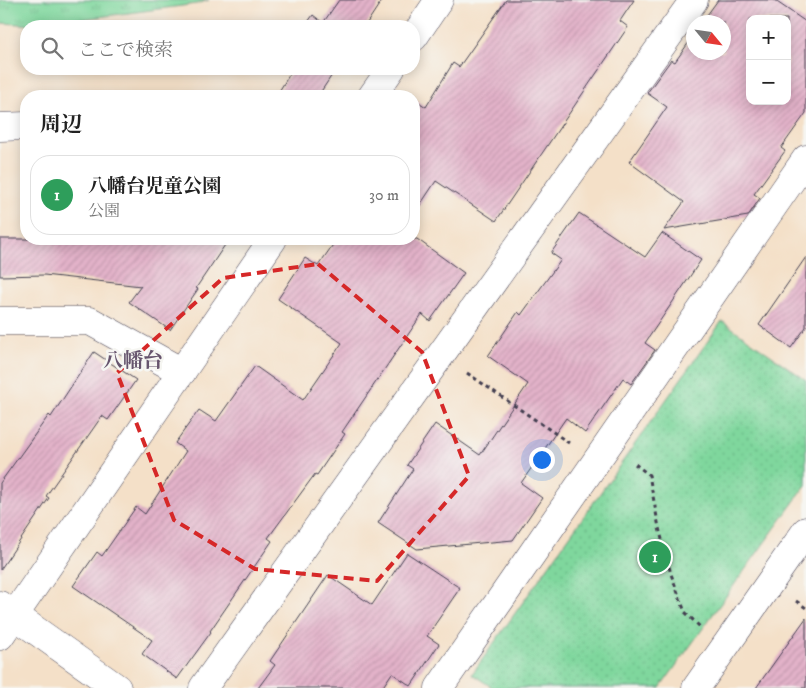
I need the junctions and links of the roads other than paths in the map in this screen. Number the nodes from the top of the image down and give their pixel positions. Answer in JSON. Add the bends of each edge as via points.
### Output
{"nodes":[{"id":1,"x":439,"y":0,"type":"edge"},
{"id":2,"x":694,"y":0,"type":"edge"},
{"id":3,"x":420,"y":28,"type":"edge"},
{"id":4,"x":387,"y":75,"type":"edge"},
{"id":5,"x":376,"y":90,"type":"edge"},
{"id":6,"x":20,"y":126,"type":"edge"},
{"id":7,"x":0,"y":127,"type":"edge"},
{"id":8,"x":806,"y":159,"type":"edge"},
{"id":9,"x":269,"y":245,"type":"edge"},
{"id":10,"x":0,"y":321,"type":"edge"},
{"id":11,"x":182,"y":372,"type":"junction"},
{"id":12,"x":806,"y":531,"type":"edge"},
{"id":13,"x":5,"y":619,"type":"edge"},
{"id":14,"x":117,"y":688,"type":"edge"},
{"id":15,"x":203,"y":688,"type":"edge"},
{"id":16,"x":439,"y":688,"type":"edge"},
{"id":17,"x":696,"y":688,"type":"edge"}],
"edges":[{"from":1,"to":3,"type":"street"},
{"from":2,"to":15,"type":"street"},
{"from":4,"to":5,"type":"street"},
{"from":6,"to":7,"type":"street"},
{"from":8,"to":16,"type":"street"},
{"from":9,"to":11,"type":"street"},
{"from":10,"to":11,"type":"street","via":[[90,321]]},
{"from":11,"to":13,"type":"street"},
{"from":12,"to":17,"type":"street"},
{"from":13,"to":14,"type":"street"}]}
